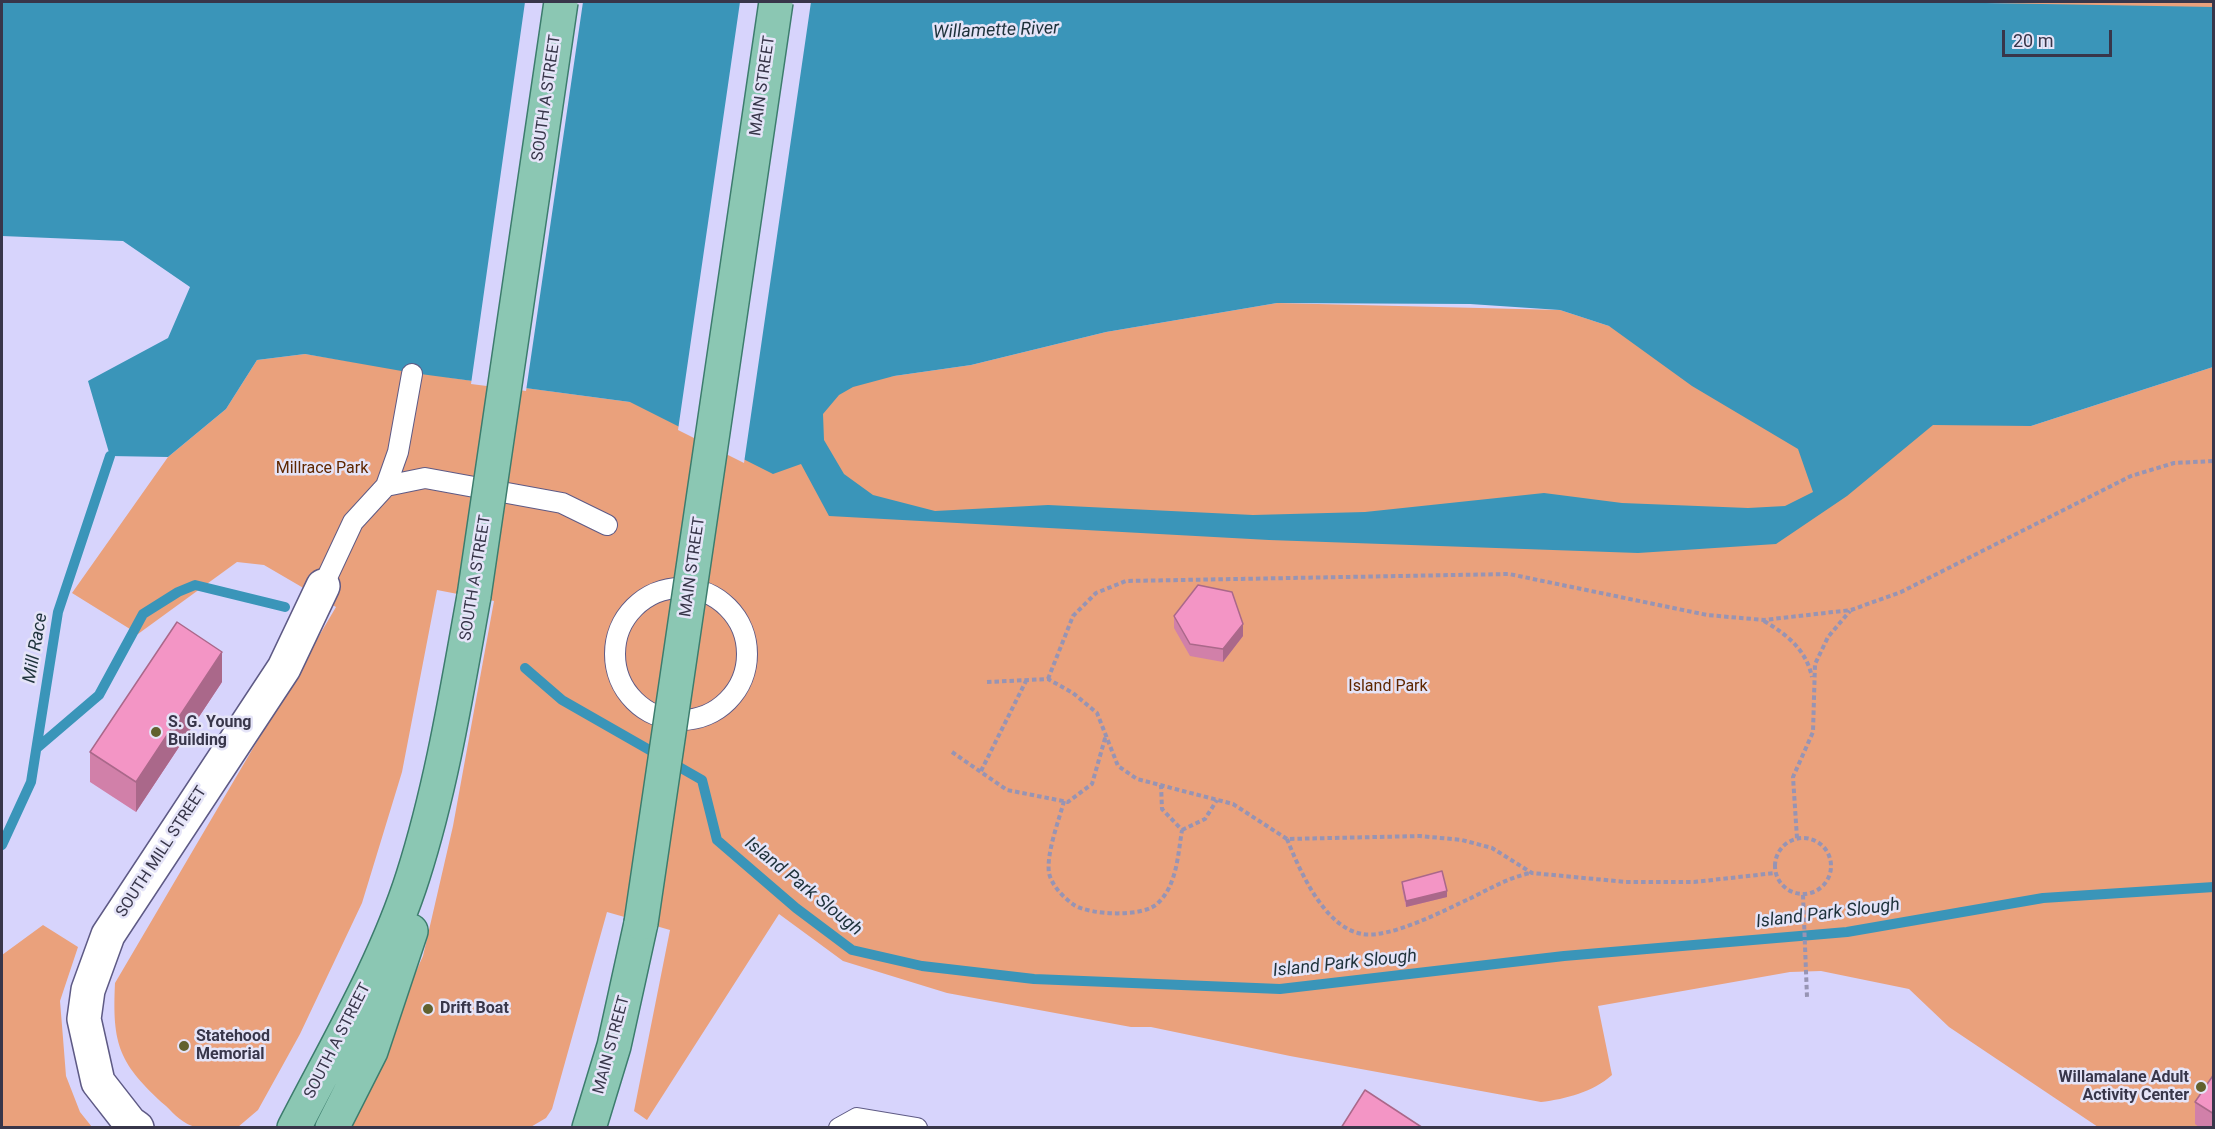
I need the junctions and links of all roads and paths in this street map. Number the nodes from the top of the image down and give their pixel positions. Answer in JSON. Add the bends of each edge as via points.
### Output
{"nodes":[{"id":1,"x":561,"y":2,"type":"edge"},
{"id":2,"x":776,"y":2,"type":"edge"},
{"id":3,"x":412,"y":374,"type":"dead end"},
{"id":4,"x":2214,"y":461,"type":"edge"},
{"id":5,"x":386,"y":486,"type":"junction"},
{"id":6,"x":607,"y":525,"type":"dead end"},
{"id":7,"x":323,"y":586,"type":"joint"},
{"id":8,"x":1851,"y":610,"type":"junction"},
{"id":9,"x":1764,"y":621,"type":"junction"},
{"id":10,"x":615,"y":658,"type":"joint"},
{"id":11,"x":1048,"y":679,"type":"junction"},
{"id":12,"x":1027,"y":680,"type":"junction"},
{"id":13,"x":987,"y":682,"type":"dead end"},
{"id":14,"x":1813,"y":682,"type":"junction"},
{"id":15,"x":1106,"y":734,"type":"junction"},
{"id":16,"x":952,"y":752,"type":"dead end"},
{"id":17,"x":981,"y":771,"type":"junction"},
{"id":18,"x":440,"y":776,"type":"junction"},
{"id":19,"x":1161,"y":785,"type":"junction"},
{"id":20,"x":1217,"y":800,"type":"junction"},
{"id":21,"x":1064,"y":801,"type":"junction"},
{"id":22,"x":1182,"y":830,"type":"junction"},
{"id":23,"x":1797,"y":838,"type":"junction"},
{"id":24,"x":1287,"y":840,"type":"junction"},
{"id":25,"x":1532,"y":873,"type":"junction"},
{"id":26,"x":1775,"y":873,"type":"junction"},
{"id":27,"x":1803,"y":895,"type":"junction"},
{"id":28,"x":1807,"y":997,"type":"dead end"},
{"id":29,"x":137,"y":1128,"type":"edge"},
{"id":30,"x":294,"y":1128,"type":"edge"},
{"id":31,"x":332,"y":1128,"type":"edge"},
{"id":32,"x":589,"y":1128,"type":"edge"},
{"id":33,"x":839,"y":1128,"type":"edge"},
{"id":34,"x":917,"y":1128,"type":"edge"}],
"edges":[{"from":1,"to":18,"type":"main road","name":"SOUTH A STREET","bridge":true,"via":[[474,596]]},
{"from":2,"to":32,"type":"main road","name":"MAIN STREET","bridge":true,"via":[[641,923],[614,1046]]},
{"from":3,"to":5,"type":"lane","via":[[398,452]]},
{"from":4,"to":8,"type":"path","via":[[2174,463],[2131,476],[1901,592]]},
{"from":5,"to":6,"type":"lane","via":[[425,478],[562,503]]},
{"from":5,"to":7,"type":"lane","via":[[353,522]]},
{"from":7,"to":29,"type":"street","name":"SOUTH MILL STREET","via":[[284,669],[108,935],[88,990],[84,1018],[98,1082]]},
{"from":8,"to":9,"type":"path"},
{"from":8,"to":14,"type":"path","via":[[1828,637],[1815,664]]},
{"from":9,"to":11,"type":"path","via":[[1707,615],[1509,574],[1126,581],[1096,592],[1073,616]]},
{"from":9,"to":14,"type":"path","via":[[1798,646],[1809,663]]},
{"from":10,"to":10,"type":"lane","via":[[627,693],[640,706],[656,716],[694,719],[711,713],[732,695],[745,670],[747,651],[739,624],[722,602],[688,588],[669,589],[643,601],[624,621]]},
{"from":11,"to":12,"type":"path"},
{"from":11,"to":15,"type":"path","via":[[1097,713]]},
{"from":12,"to":13,"type":"path"},
{"from":12,"to":17,"type":"path"},
{"from":14,"to":23,"type":"path","via":[[1813,732],[1793,777]]},
{"from":15,"to":19,"type":"path","via":[[1118,766],[1137,779]]},
{"from":15,"to":21,"type":"path","via":[[1092,784]]},
{"from":16,"to":17,"type":"path"},
{"from":17,"to":21,"type":"path","via":[[1007,790]]},
{"from":18,"to":30,"type":"main road","name":"SOUTH A STREET","via":[[413,877],[385,950]]},
{"from":18,"to":31,"type":"main road","via":[[430,866],[397,979],[371,1051]]},
{"from":19,"to":20,"type":"path"},
{"from":19,"to":22,"type":"path","via":[[1162,809]]},
{"from":20,"to":22,"type":"path","via":[[1205,819]]},
{"from":20,"to":24,"type":"path","via":[[1233,804]]},
{"from":21,"to":22,"type":"path","via":[[1048,864],[1058,890],[1076,906],[1128,915],[1157,904],[1174,874]]},
{"from":23,"to":26,"type":"path","via":[[1781,847],[1776,855]]},
{"from":23,"to":27,"type":"path","via":[[1807,837],[1824,846],[1831,863],[1827,882],[1821,889]]},
{"from":24,"to":25,"type":"path","via":[[1420,836],[1462,840],[1492,848]]},
{"from":24,"to":25,"type":"path","via":[[1316,896],[1339,923],[1363,934],[1382,933],[1419,920],[1509,878]]},
{"from":25,"to":26,"type":"path","via":[[1626,882]]},
{"from":26,"to":27,"type":"path","via":[[1785,889]]},
{"from":27,"to":28,"type":"path"},
{"from":33,"to":34,"type":"lane","via":[[857,1118]]}]}
